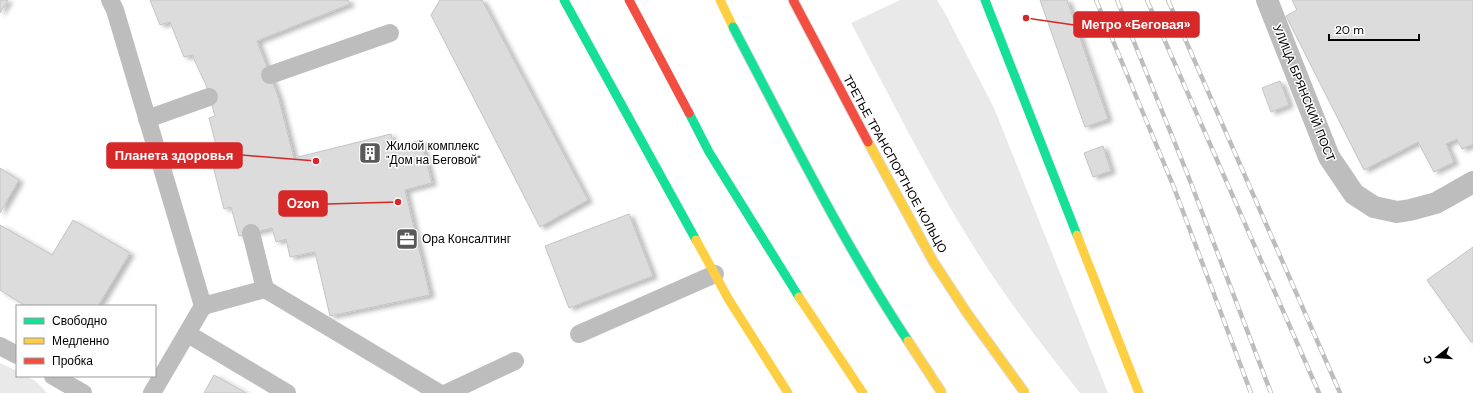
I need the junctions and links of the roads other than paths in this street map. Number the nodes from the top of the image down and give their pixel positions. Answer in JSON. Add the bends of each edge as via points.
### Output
{"nodes":[{"id":1,"x":110,"y":0,"type":"edge"},
{"id":2,"x":564,"y":0,"type":"edge"},
{"id":3,"x":629,"y":0,"type":"edge"},
{"id":4,"x":720,"y":0,"type":"edge"},
{"id":5,"x":793,"y":0,"type":"edge"},
{"id":6,"x":981,"y":0,"type":"edge"},
{"id":7,"x":985,"y":0,"type":"edge"},
{"id":8,"x":1267,"y":0,"type":"edge"},
{"id":9,"x":996,"y":28,"type":"junction"},
{"id":10,"x":390,"y":33,"type":"dead end"},
{"id":11,"x":270,"y":75,"type":"dead end"},
{"id":12,"x":209,"y":97,"type":"dead end"},
{"id":13,"x":147,"y":119,"type":"junction"},
{"id":14,"x":1473,"y":182,"type":"edge"},
{"id":15,"x":252,"y":233,"type":"dead end"},
{"id":16,"x":715,"y":274,"type":"junction"},
{"id":17,"x":265,"y":289,"type":"junction"},
{"id":18,"x":204,"y":306,"type":"junction"},
{"id":19,"x":188,"y":334,"type":"junction"},
{"id":20,"x":579,"y":334,"type":"dead end"},
{"id":21,"x":0,"y":346,"type":"edge"},
{"id":22,"x":16,"y":354,"type":"edge"},
{"id":23,"x":515,"y":361,"type":"dead end"},
{"id":24,"x":55,"y":377,"type":"edge"},
{"id":25,"x":83,"y":393,"type":"edge"},
{"id":26,"x":152,"y":393,"type":"edge"},
{"id":27,"x":287,"y":393,"type":"edge"},
{"id":28,"x":439,"y":393,"type":"edge"},
{"id":29,"x":447,"y":393,"type":"edge"},
{"id":30,"x":788,"y":393,"type":"edge"},
{"id":31,"x":863,"y":393,"type":"edge"},
{"id":32,"x":942,"y":393,"type":"edge"},
{"id":33,"x":1025,"y":393,"type":"edge"},
{"id":34,"x":1139,"y":393,"type":"edge"}],
"edges":[{"from":1,"to":13,"type":"lane"},
{"from":2,"to":16,"type":"main road"},
{"from":3,"to":31,"type":"main road","via":[[710,152],[803,303]]},
{"from":4,"to":32,"type":"main road","bridge":true,"via":[[850,247],[882,302]]},
{"from":5,"to":33,"type":"main road","name":"ТРЕТЬЕ ТРАНСПОРТНОЕ КОЛЬЦО","bridge":true,"via":[[933,261]]},
{"from":6,"to":9,"type":"main road"},
{"from":7,"to":9,"type":"main road"},
{"from":8,"to":14,"type":"street","name":"УЛИЦА БРЯНСКИЙ ПОСТ","via":[[1328,157],[1354,194],[1374,206],[1397,212],[1436,203]]},
{"from":9,"to":34,"type":"main road"},
{"from":10,"to":11,"type":"lane"},
{"from":12,"to":13,"type":"lane"},
{"from":13,"to":18,"type":"lane"},
{"from":15,"to":17,"type":"lane"},
{"from":16,"to":20,"type":"lane"},
{"from":16,"to":30,"type":"main road"},
{"from":17,"to":18,"type":"lane"},
{"from":17,"to":28,"type":"lane"},
{"from":18,"to":19,"type":"lane"},
{"from":19,"to":26,"type":"lane"},
{"from":19,"to":27,"type":"lane"},
{"from":21,"to":22,"type":"lane"},
{"from":23,"to":29,"type":"lane"},
{"from":24,"to":25,"type":"lane"}]}
